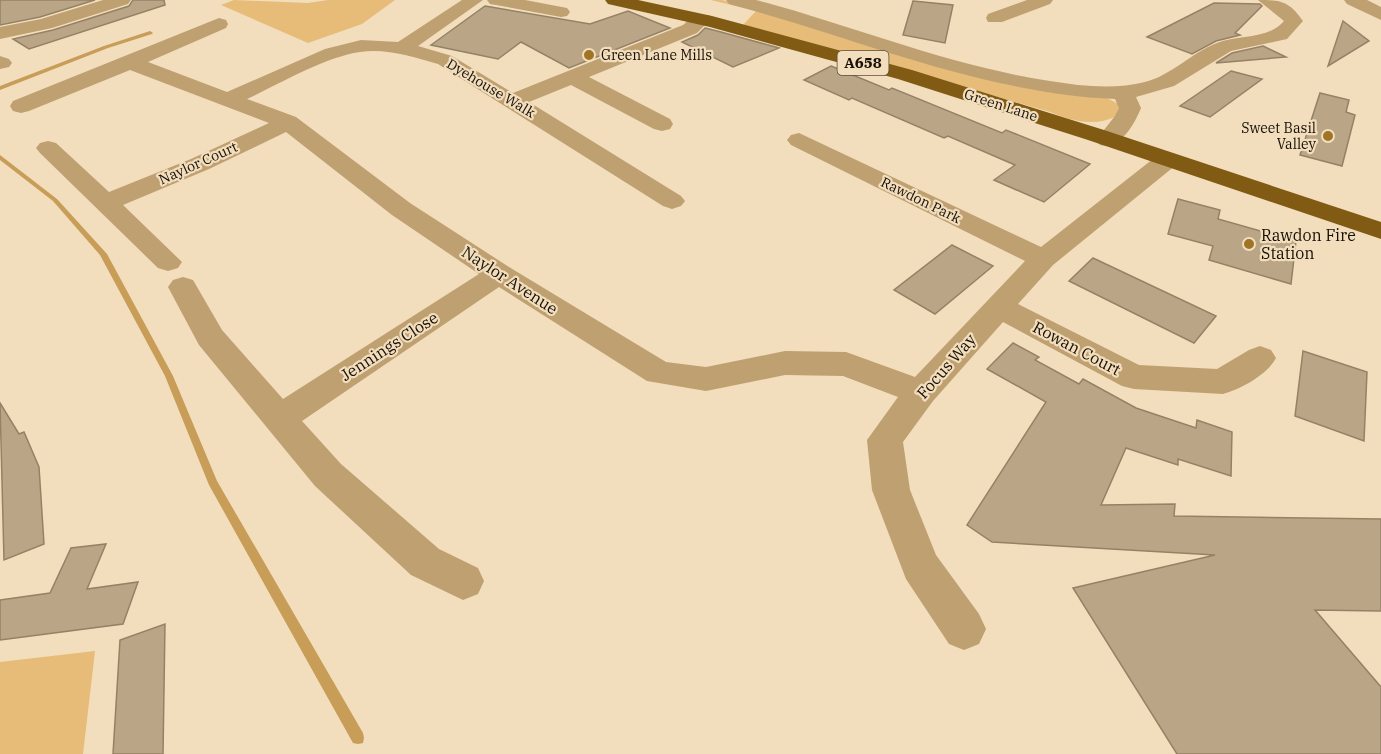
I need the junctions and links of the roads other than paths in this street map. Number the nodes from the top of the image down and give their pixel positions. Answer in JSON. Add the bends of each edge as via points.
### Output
{"nodes":[{"id":1,"x":122,"y":0,"type":"edge"},
{"id":2,"x":474,"y":0,"type":"edge"},
{"id":3,"x":496,"y":0,"type":"edge"},
{"id":4,"x":614,"y":0,"type":"edge"},
{"id":5,"x":735,"y":0,"type":"edge"},
{"id":6,"x":1044,"y":0,"type":"edge"},
{"id":7,"x":1267,"y":0,"type":"edge"},
{"id":8,"x":1353,"y":0,"type":"edge"},
{"id":9,"x":561,"y":12,"type":"dead end"},
{"id":10,"x":1381,"y":14,"type":"edge"},
{"id":11,"x":994,"y":18,"type":"dead end"},
{"id":12,"x":702,"y":20,"type":"junction"},
{"id":13,"x":219,"y":24,"type":"dead end"},
{"id":14,"x":0,"y":33,"type":"edge"},
{"id":15,"x":402,"y":48,"type":"junction"},
{"id":16,"x":128,"y":62,"type":"junction"},
{"id":17,"x":572,"y":77,"type":"junction"},
{"id":18,"x":1123,"y":93,"type":"junction"},
{"id":19,"x":227,"y":100,"type":"junction"},
{"id":20,"x":513,"y":101,"type":"junction"},
{"id":21,"x":21,"y":106,"type":"dead end"},
{"id":22,"x":288,"y":122,"type":"junction"},
{"id":23,"x":662,"y":124,"type":"dead end"},
{"id":24,"x":799,"y":140,"type":"dead end"},
{"id":25,"x":1108,"y":140,"type":"junction"},
{"id":26,"x":48,"y":148,"type":"dead end"},
{"id":27,"x":1167,"y":160,"type":"junction"},
{"id":28,"x":672,"y":201,"type":"dead end"},
{"id":29,"x":108,"y":202,"type":"junction"},
{"id":30,"x":1381,"y":231,"type":"edge"},
{"id":31,"x":1043,"y":259,"type":"junction"},
{"id":32,"x":499,"y":274,"type":"junction"},
{"id":33,"x":999,"y":307,"type":"junction"},
{"id":34,"x":1260,"y":358,"type":"dead end"},
{"id":35,"x":921,"y":393,"type":"junction"},
{"id":36,"x":280,"y":418,"type":"junction"},
{"id":37,"x":463,"y":581,"type":"dead end"},
{"id":38,"x":964,"y":629,"type":"dead end"}],
"edges":[{"from":1,"to":14,"type":"street","via":[[30,28]]},
{"from":2,"to":15,"type":"street"},
{"from":3,"to":9,"type":"street"},
{"from":4,"to":12,"type":"highway","name":"Green Lane","number":"A658"},
{"from":5,"to":18,"type":"street","via":[[989,77],[1074,92]]},
{"from":6,"to":11,"type":"street"},
{"from":7,"to":18,"type":"street","via":[[1294,21],[1287,32],[1277,38],[1233,43],[1206,55],[1170,80]]},
{"from":8,"to":10,"type":"street"},
{"from":12,"to":17,"type":"street","via":[[690,29]]},
{"from":12,"to":25,"type":"highway","name":"Green Lane","number":"A658","via":[[941,86]]},
{"from":13,"to":16,"type":"street"},
{"from":15,"to":19,"type":"street","name":"Dyehouse Walk","via":[[361,46],[332,53]]},
{"from":15,"to":20,"type":"street","name":"Dyehouse Walk","via":[[445,60]]},
{"from":16,"to":19,"type":"street","name":"Naylor Avenue"},
{"from":16,"to":21,"type":"street"},
{"from":17,"to":20,"type":"street"},
{"from":17,"to":23,"type":"street"},
{"from":18,"to":25,"type":"street","via":[[1130,108]]},
{"from":19,"to":22,"type":"street","name":"Naylor Avenue"},
{"from":20,"to":28,"type":"street","name":"Dyehouse Walk"},
{"from":22,"to":29,"type":"street","name":"Naylor Court"},
{"from":22,"to":32,"type":"street","name":"Naylor Avenue","via":[[401,209]]},
{"from":24,"to":31,"type":"street","name":"Rawdon Park"},
{"from":25,"to":27,"type":"highway","name":"Green Lane","number":"A658"},
{"from":26,"to":29,"type":"street"},
{"from":27,"to":30,"type":"highway","name":"Green Lane","number":"A658"},
{"from":27,"to":31,"type":"street","name":"Focus Way"},
{"from":29,"to":36,"type":"street","via":[[175,274],[210,337]]},
{"from":31,"to":33,"type":"street","name":"Focus Way"},
{"from":32,"to":35,"type":"street","name":"Naylor Avenue","via":[[659,373],[706,379],[785,363],[846,364]]},
{"from":32,"to":36,"type":"street","name":"Jennings Close"},
{"from":33,"to":34,"type":"street","name":"Rowan Court","via":[[1134,377],[1223,382]]},
{"from":33,"to":35,"type":"street","name":"Focus Way"},
{"from":35,"to":38,"type":"street","name":"Focus Way","via":[[885,440],[891,490],[920,566]]},
{"from":36,"to":37,"type":"street","via":[[328,475],[425,562]]}]}
